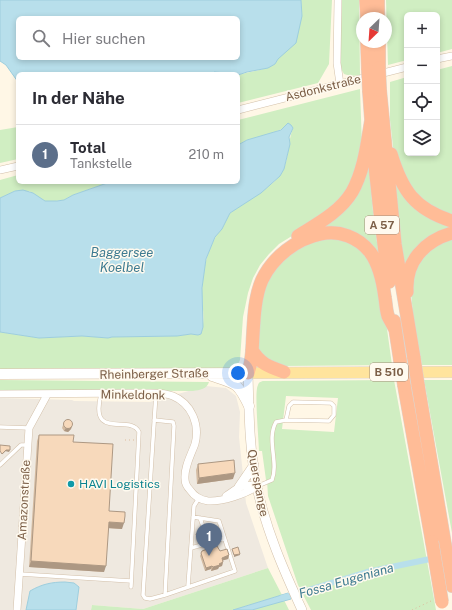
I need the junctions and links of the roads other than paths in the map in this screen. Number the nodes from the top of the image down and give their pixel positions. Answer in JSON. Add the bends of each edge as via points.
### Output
{"nodes":[{"id":1,"x":338,"y":0,"type":"edge"},
{"id":2,"x":366,"y":0,"type":"edge"},
{"id":3,"x":378,"y":0,"type":"edge"},
{"id":4,"x":367,"y":12,"type":"edge"},
{"id":5,"x":378,"y":12,"type":"edge"},
{"id":6,"x":369,"y":48,"type":"edge"},
{"id":7,"x":378,"y":48,"type":"edge"},
{"id":8,"x":452,"y":56,"type":"edge"},
{"id":9,"x":440,"y":58,"type":"edge"},
{"id":10,"x":404,"y":68,"type":"edge"},
{"id":11,"x":374,"y":69,"type":"junction"},
{"id":12,"x":340,"y":84,"type":"junction"},
{"id":13,"x":375,"y":90,"type":"junction"},
{"id":14,"x":240,"y":109,"type":"edge"},
{"id":15,"x":371,"y":121,"type":"junction"},
{"id":16,"x":384,"y":128,"type":"junction"},
{"id":17,"x":16,"y":166,"type":"edge"},
{"id":18,"x":0,"y":170,"type":"edge"},
{"id":19,"x":452,"y":221,"type":"edge"},
{"id":20,"x":452,"y":233,"type":"edge"},
{"id":21,"x":405,"y":309,"type":"junction"},
{"id":22,"x":396,"y":329,"type":"junction"},
{"id":23,"x":252,"y":350,"type":"junction"},
{"id":24,"x":284,"y":372,"type":"junction"},
{"id":25,"x":452,"y":372,"type":"edge"},
{"id":26,"x":248,"y":373,"type":"junction"},
{"id":27,"x":0,"y":374,"type":"edge"},
{"id":28,"x":205,"y":374,"type":"junction"},
{"id":29,"x":0,"y":394,"type":"edge"},
{"id":30,"x":101,"y":394,"type":"junction"},
{"id":31,"x":156,"y":394,"type":"junction"},
{"id":32,"x":47,"y":395,"type":"junction"},
{"id":33,"x":249,"y":406,"type":"junction"},
{"id":34,"x":154,"y":420,"type":"junction"},
{"id":35,"x":286,"y":420,"type":"junction"},
{"id":36,"x":0,"y":427,"type":"edge"},
{"id":37,"x":29,"y":428,"type":"junction"},
{"id":38,"x":27,"y":445,"type":"junction"},
{"id":39,"x":0,"y":465,"type":"edge"},
{"id":40,"x":254,"y":465,"type":"junction"},
{"id":41,"x":257,"y":486,"type":"junction"},
{"id":42,"x":239,"y":487,"type":"junction"},
{"id":43,"x":199,"y":498,"type":"junction"},
{"id":44,"x":219,"y":500,"type":"junction"},
{"id":45,"x":193,"y":517,"type":"junction"},
{"id":46,"x":200,"y":518,"type":"junction"},
{"id":47,"x":224,"y":538,"type":"junction"},
{"id":48,"x":438,"y":541,"type":"junction"},
{"id":49,"x":208,"y":543,"type":"junction"},
{"id":50,"x":191,"y":548,"type":"junction"},
{"id":51,"x":20,"y":574,"type":"junction"},
{"id":52,"x":131,"y":580,"type":"junction"},
{"id":53,"x":188,"y":586,"type":"junction"},
{"id":54,"x":452,"y":586,"type":"edge"},
{"id":55,"x":131,"y":587,"type":"dead end"},
{"id":56,"x":165,"y":595,"type":"junction"},
{"id":57,"x":443,"y":606,"type":"edge"},
{"id":58,"x":300,"y":608,"type":"edge"},
{"id":59,"x":17,"y":610,"type":"edge"}],
"edges":[{"from":1,"to":12,"type":"street","via":[[337,63]]},
{"from":2,"to":4,"type":"highway"},
{"from":3,"to":5,"type":"highway"},
{"from":6,"to":11,"type":"highway","number":"A 57"},
{"from":7,"to":11,"type":"highway","number":"A 57"},
{"from":8,"to":9,"type":"street"},
{"from":10,"to":12,"type":"street","name":"Asdonkstraße"},
{"from":11,"to":13,"type":"highway","number":"A 57","bridge":true},
{"from":12,"to":14,"type":"street","name":"Asdonkstraße"},
{"from":13,"to":15,"type":"highway","number":"A 57"},
{"from":13,"to":16,"type":"highway","number":"A 57"},
{"from":15,"to":22,"type":"highway","number":"A 57","via":[[383,241]]},
{"from":15,"to":26,"type":"highway","via":[[358,180],[352,192],[335,211],[276,252],[256,278],[251,292],[244,343]]},
{"from":16,"to":19,"type":"highway","via":[[398,175],[406,191],[421,206]]},
{"from":16,"to":21,"type":"highway","number":"A 57","via":[[395,244]]},
{"from":17,"to":18,"type":"street"},
{"from":20,"to":21,"type":"highway","via":[[433,241],[415,259],[408,276],[408,301]]},
{"from":21,"to":48,"type":"highway","number":"A 57","bridge":true,"via":[[418,385]]},
{"from":22,"to":23,"type":"highway","via":[[388,315],[378,266],[370,252],[352,238],[326,233],[296,244],[284,252],[268,270],[258,294]]},
{"from":22,"to":48,"type":"highway","number":"A 57","bridge":true,"via":[[404,385]]},
{"from":23,"to":24,"type":"highway","via":[[261,362]]},
{"from":23,"to":26,"type":"highway","via":[[252,363]]},
{"from":24,"to":25,"type":"main road","name":"Rheinberger Straße","number":"B 510"},
{"from":24,"to":26,"type":"main road","name":"Rheinberger Straße","number":"B 510"},
{"from":26,"to":28,"type":"main road","name":"Rheinberger Straße"},
{"from":26,"to":33,"type":"street","name":"Querspange"},
{"from":27,"to":28,"type":"main road","name":"Rheinberger Straße"},
{"from":28,"to":33,"type":"main road","via":[[232,383],[240,389]]},
{"from":29,"to":32,"type":"street","name":"Minkeldonk"},
{"from":30,"to":31,"type":"street","name":"Minkeldonk"},
{"from":30,"to":32,"type":"street","name":"Minkeldonk"},
{"from":30,"to":52,"type":"lane","via":[[98,412],[101,418],[113,425],[132,425],[137,427],[139,432]]},
{"from":31,"to":34,"type":"lane"},
{"from":31,"to":43,"type":"street","name":"Minkeldonk","via":[[174,396],[189,408],[193,415],[197,434],[186,468],[185,480],[189,490]]},
{"from":32,"to":37,"type":"street","name":"Amazonstraße"},
{"from":33,"to":40,"type":"street","name":"Querspange","via":[[249,433]]},
{"from":34,"to":56,"type":"lane","via":[[170,421],[174,426]]},
{"from":34,"to":56,"type":"lane","via":[[143,595],[150,599]]},
{"from":35,"to":35,"type":"lane","via":[[329,421],[334,415],[334,406],[331,403],[293,402],[289,406]]},
{"from":35,"to":41,"type":"lane","via":[[276,422],[273,427],[272,480]]},
{"from":36,"to":37,"type":"lane"},
{"from":37,"to":38,"type":"street","name":"Amazonstraße"},
{"from":38,"to":39,"type":"lane","via":[[21,445]]},
{"from":38,"to":51,"type":"street","name":"Amazonstraße"},
{"from":40,"to":41,"type":"street","name":"Querspange"},
{"from":40,"to":42,"type":"street"},
{"from":41,"to":42,"type":"street","via":[[247,484]]},
{"from":41,"to":44,"type":"street","via":[[250,492]]},
{"from":41,"to":58,"type":"street","name":"Querspange","via":[[265,518]]},
{"from":42,"to":44,"type":"street"},
{"from":43,"to":44,"type":"street"},
{"from":43,"to":45,"type":"lane","via":[[194,506]]},
{"from":45,"to":46,"type":"lane"},
{"from":45,"to":50,"type":"lane"},
{"from":46,"to":47,"type":"lane","via":[[219,521]]},
{"from":46,"to":49,"type":"lane"},
{"from":47,"to":49,"type":"lane"},
{"from":47,"to":53,"type":"lane","via":[[235,571]]},
{"from":48,"to":54,"type":"highway","number":"A 57"},
{"from":48,"to":57,"type":"highway","number":"A 57","bridge":true},
{"from":49,"to":50,"type":"lane"},
{"from":50,"to":53,"type":"lane"},
{"from":51,"to":52,"type":"lane"},
{"from":51,"to":59,"type":"street","name":"Amazonstraße"},
{"from":52,"to":55,"type":"lane"},
{"from":53,"to":56,"type":"lane"}]}
